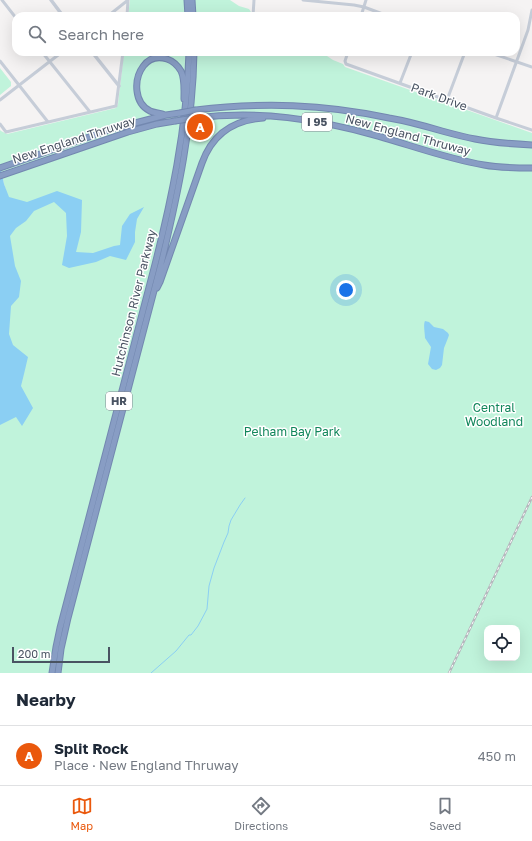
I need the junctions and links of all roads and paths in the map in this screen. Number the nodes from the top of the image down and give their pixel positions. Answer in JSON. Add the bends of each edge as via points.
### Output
{"nodes":[{"id":1,"x":2,"y":0,"type":"edge"},
{"id":2,"x":51,"y":0,"type":"edge"},
{"id":3,"x":128,"y":0,"type":"edge"},
{"id":4,"x":187,"y":0,"type":"edge"},
{"id":5,"x":192,"y":0,"type":"edge"},
{"id":6,"x":254,"y":0,"type":"edge"},
{"id":7,"x":303,"y":0,"type":"edge"},
{"id":8,"x":366,"y":0,"type":"edge"},
{"id":9,"x":364,"y":7,"type":"junction"},
{"id":10,"x":532,"y":10,"type":"edge"},
{"id":11,"x":60,"y":12,"type":"edge"},
{"id":12,"x":113,"y":12,"type":"edge"},
{"id":13,"x":127,"y":12,"type":"edge"},
{"id":14,"x":188,"y":12,"type":"edge"},
{"id":15,"x":193,"y":12,"type":"edge"},
{"id":16,"x":253,"y":12,"type":"edge"},
{"id":17,"x":362,"y":12,"type":"edge"},
{"id":18,"x":377,"y":12,"type":"edge"},
{"id":19,"x":12,"y":13,"type":"edge"},
{"id":20,"x":531,"y":23,"type":"edge"},
{"id":21,"x":520,"y":52,"type":"edge"},
{"id":22,"x":45,"y":56,"type":"edge"},
{"id":23,"x":57,"y":56,"type":"edge"},
{"id":24,"x":95,"y":56,"type":"edge"},
{"id":25,"x":123,"y":56,"type":"edge"},
{"id":26,"x":189,"y":56,"type":"edge"},
{"id":27,"x":194,"y":56,"type":"edge"},
{"id":28,"x":347,"y":56,"type":"edge"},
{"id":29,"x":410,"y":56,"type":"edge"},
{"id":30,"x":463,"y":56,"type":"edge"},
{"id":31,"x":499,"y":56,"type":"edge"},
{"id":32,"x":518,"y":56,"type":"edge"},
{"id":33,"x":0,"y":61,"type":"edge"},
{"id":34,"x":50,"y":62,"type":"junction"},
{"id":35,"x":516,"y":62,"type":"junction"},
{"id":36,"x":532,"y":68,"type":"edge"},
{"id":37,"x":400,"y":83,"type":"junction"},
{"id":38,"x":19,"y":85,"type":"junction"},
{"id":39,"x":119,"y":86,"type":"junction"},
{"id":40,"x":0,"y":100,"type":"edge"},
{"id":41,"x":448,"y":100,"type":"junction"},
{"id":42,"x":90,"y":112,"type":"junction"},
{"id":43,"x":166,"y":115,"type":"junction"},
{"id":44,"x":275,"y":116,"type":"junction"},
{"id":45,"x":184,"y":118,"type":"junction"},
{"id":46,"x":496,"y":118,"type":"junction"},
{"id":47,"x":48,"y":122,"type":"junction"},
{"id":48,"x":0,"y":124,"type":"edge"},
{"id":49,"x":532,"y":130,"type":"edge"},
{"id":50,"x":532,"y":145,"type":"edge"},
{"id":51,"x":0,"y":168,"type":"edge"},
{"id":52,"x":532,"y":168,"type":"edge"},
{"id":53,"x":0,"y":176,"type":"edge"},
{"id":54,"x":153,"y":294,"type":"junction"},
{"id":55,"x":52,"y":673,"type":"edge"},
{"id":56,"x":58,"y":673,"type":"edge"}],
"edges":[{"from":1,"to":19,"type":"street"},
{"from":2,"to":11,"type":"street"},
{"from":3,"to":12,"type":"street"},
{"from":3,"to":13,"type":"street"},
{"from":4,"to":14,"type":"highway"},
{"from":5,"to":15,"type":"highway"},
{"from":6,"to":16,"type":"street"},
{"from":7,"to":9,"type":"street"},
{"from":8,"to":9,"type":"street"},
{"from":9,"to":17,"type":"street"},
{"from":9,"to":18,"type":"street"},
{"from":10,"to":20,"type":"street"},
{"from":20,"to":21,"type":"street"},
{"from":22,"to":34,"type":"street"},
{"from":23,"to":34,"type":"street"},
{"from":24,"to":39,"type":"street"},
{"from":25,"to":39,"type":"street"},
{"from":26,"to":45,"type":"highway","name":"Hutchinson River Parkway","number":"HR"},
{"from":27,"to":54,"type":"highway","name":"Hutchinson River Parkway","number":"HR","via":[[192,102],[186,146]]},
{"from":28,"to":37,"type":"street","name":"Park Drive","via":[[346,64]]},
{"from":29,"to":37,"type":"street"},
{"from":30,"to":41,"type":"street"},
{"from":31,"to":35,"type":"street"},
{"from":32,"to":35,"type":"street"},
{"from":33,"to":38,"type":"street"},
{"from":34,"to":38,"type":"street"},
{"from":34,"to":42,"type":"street"},
{"from":35,"to":36,"type":"street"},
{"from":35,"to":46,"type":"street"},
{"from":37,"to":41,"type":"street","name":"Park Drive"},
{"from":38,"to":40,"type":"street"},
{"from":38,"to":47,"type":"street"},
{"from":39,"to":42,"type":"street","via":[[116,106]]},
{"from":41,"to":46,"type":"street","name":"Park Drive"},
{"from":42,"to":47,"type":"street"},
{"from":43,"to":45,"type":"highway","via":[[147,110],[141,104],[137,93],[140,70],[147,62],[157,58],[170,61],[180,71],[183,81]]},
{"from":43,"to":50,"type":"highway","name":"New England Thruway","number":"I 95","bridge":true,"via":[[264,105],[323,108],[394,119],[474,139]]},
{"from":43,"to":51,"type":"highway","name":"New England Thruway","number":"I 95","via":[[112,129]]},
{"from":44,"to":52,"type":"highway","name":"New England Thruway","number":"I 95","via":[[351,129],[467,162],[497,167]]},
{"from":44,"to":53,"type":"highway","name":"New England Thruway","number":"I 95","bridge":true,"via":[[227,115],[162,123],[134,130]]},
{"from":44,"to":54,"type":"highway","via":[[237,124],[221,134],[209,147],[160,282]]},
{"from":45,"to":55,"type":"highway","name":"Hutchinson River Parkway","number":"HR","via":[[160,242],[60,628]]},
{"from":46,"to":49,"type":"street","name":"Park Drive"},
{"from":47,"to":48,"type":"street","via":[[6,132]]},
{"from":54,"to":56,"type":"highway","name":"Hutchinson River Parkway","number":"HR","via":[[68,618]]}]}
